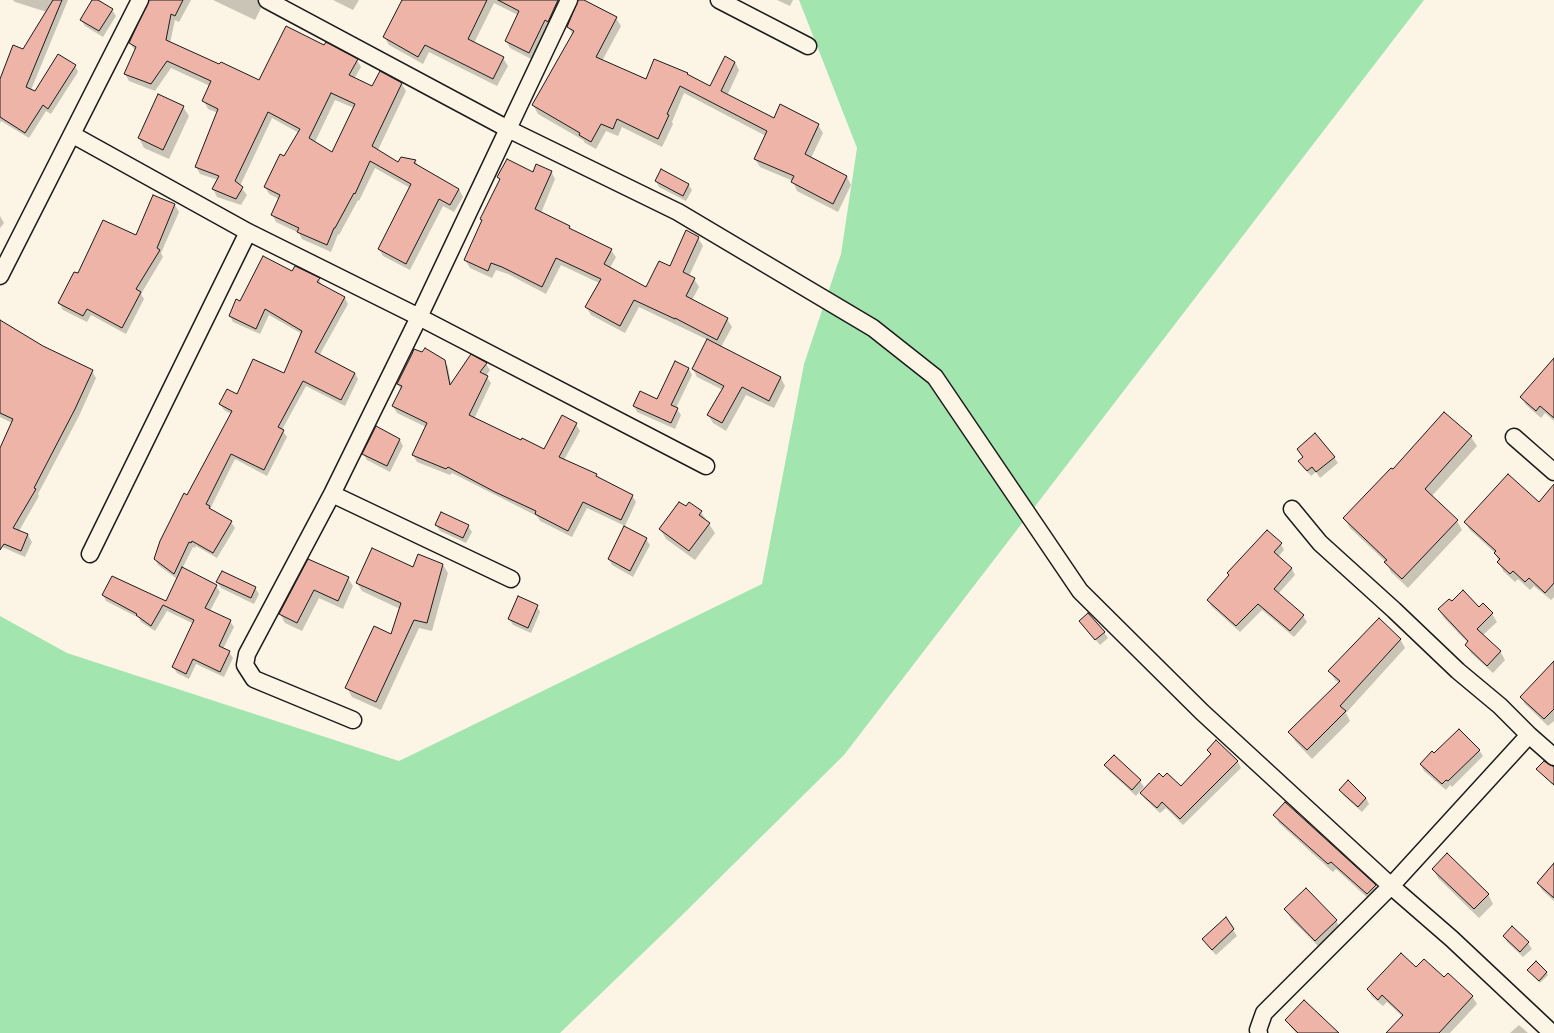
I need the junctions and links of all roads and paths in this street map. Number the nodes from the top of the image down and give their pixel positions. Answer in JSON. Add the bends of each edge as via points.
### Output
{"nodes":[{"id":1,"x":140,"y":0,"type":"edge"},
{"id":2,"x":267,"y":0,"type":"edge"},
{"id":3,"x":569,"y":0,"type":"edge"},
{"id":4,"x":719,"y":0,"type":"edge"},
{"id":5,"x":808,"y":46,"type":"dead end"},
{"id":6,"x":508,"y":130,"type":"junction"},
{"id":7,"x":72,"y":135,"type":"junction"},
{"id":8,"x":248,"y":232,"type":"junction"},
{"id":9,"x":0,"y":276,"type":"edge"},
{"id":10,"x":419,"y":317,"type":"junction"},
{"id":11,"x":1514,"y":437,"type":"dead end"},
{"id":12,"x":706,"y":466,"type":"dead end"},
{"id":13,"x":1554,"y":472,"type":"edge"},
{"id":14,"x":332,"y":494,"type":"junction"},
{"id":15,"x":1292,"y":509,"type":"dead end"},
{"id":16,"x":90,"y":554,"type":"dead end"},
{"id":17,"x":511,"y":579,"type":"dead end"},
{"id":18,"x":353,"y":720,"type":"dead end"},
{"id":19,"x":1530,"y":735,"type":"junction"},
{"id":20,"x":1554,"y":757,"type":"edge"},
{"id":21,"x":1391,"y":886,"type":"junction"},
{"id":22,"x":1259,"y":1033,"type":"edge"},
{"id":23,"x":1552,"y":1033,"type":"edge"}],
"edges":[{"from":1,"to":7,"type":"street"},
{"from":2,"to":6,"type":"street"},
{"from":3,"to":6,"type":"street"},
{"from":4,"to":5,"type":"street"},
{"from":6,"to":10,"type":"street"},
{"from":6,"to":21,"type":"street","via":[[678,212],[873,328],[935,377],[1080,591],[1202,712]]},
{"from":7,"to":8,"type":"street"},
{"from":7,"to":9,"type":"street"},
{"from":8,"to":10,"type":"street"},
{"from":8,"to":16,"type":"street"},
{"from":10,"to":12,"type":"street"},
{"from":10,"to":14,"type":"street"},
{"from":11,"to":13,"type":"street"},
{"from":14,"to":17,"type":"street"},
{"from":14,"to":18,"type":"street","via":[[247,654],[245,665],[254,679]]},
{"from":15,"to":19,"type":"street","via":[[1320,543]]},
{"from":19,"to":20,"type":"street"},
{"from":19,"to":21,"type":"street"},
{"from":21,"to":22,"type":"street","via":[[1264,1013]]},
{"from":21,"to":23,"type":"street"}]}
